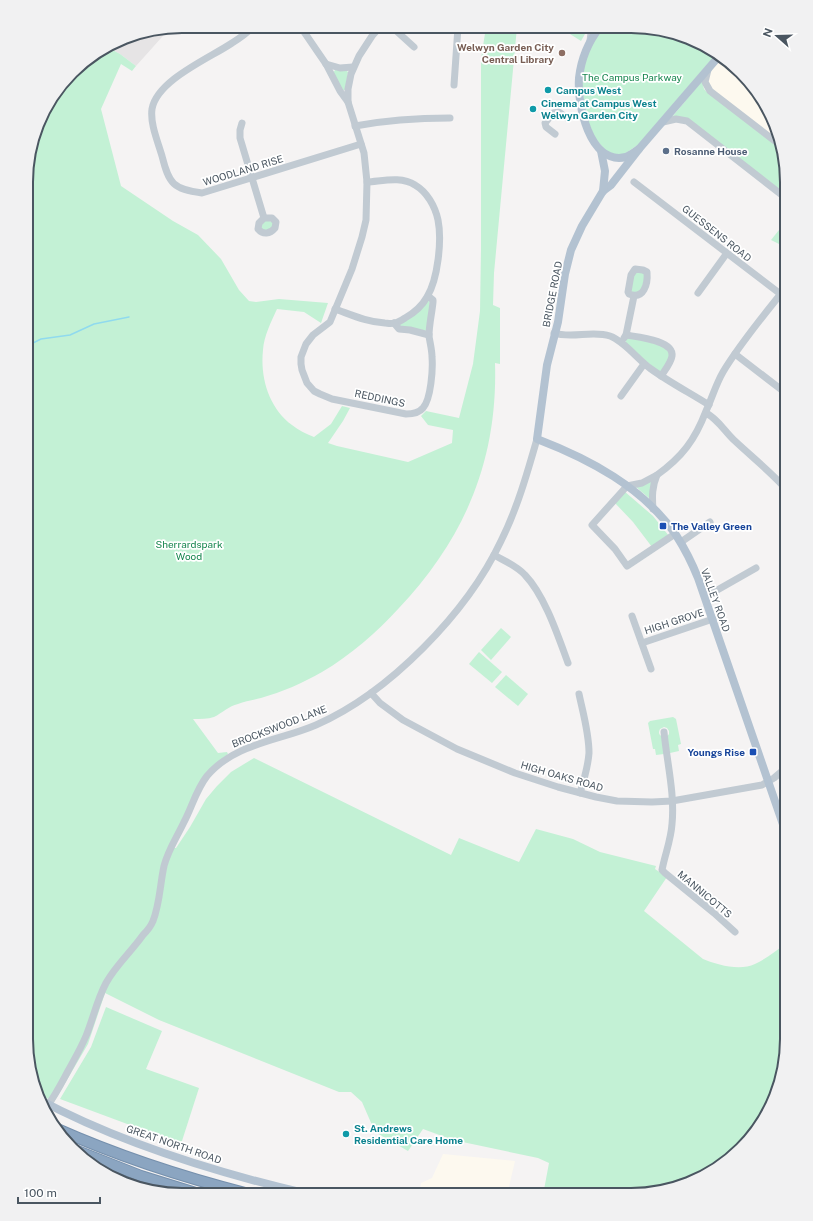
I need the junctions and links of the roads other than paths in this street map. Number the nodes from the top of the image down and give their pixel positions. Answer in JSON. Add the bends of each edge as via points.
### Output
{"nodes":[{"id":1,"x":245,"y":33,"type":"edge"},
{"id":2,"x":305,"y":33,"type":"edge"},
{"id":3,"x":375,"y":33,"type":"edge"},
{"id":4,"x":399,"y":33,"type":"edge"},
{"id":5,"x":458,"y":33,"type":"edge"},
{"id":6,"x":590,"y":33,"type":"edge"},
{"id":7,"x":596,"y":33,"type":"edge"},
{"id":8,"x":590,"y":41,"type":"junction"},
{"id":9,"x":414,"y":47,"type":"dead end"},
{"id":10,"x":716,"y":59,"type":"edge"},
{"id":11,"x":326,"y":64,"type":"junction"},
{"id":12,"x":354,"y":67,"type":"junction"},
{"id":13,"x":708,"y":68,"type":"junction"},
{"id":14,"x":454,"y":85,"type":"dead end"},
{"id":15,"x":348,"y":102,"type":"junction"},
{"id":16,"x":450,"y":118,"type":"dead end"},
{"id":17,"x":567,"y":118,"type":"dead end"},
{"id":18,"x":663,"y":122,"type":"junction"},
{"id":19,"x":242,"y":123,"type":"dead end"},
{"id":20,"x":355,"y":126,"type":"junction"},
{"id":21,"x":555,"y":134,"type":"dead end"},
{"id":22,"x":774,"y":140,"type":"edge"},
{"id":23,"x":361,"y":144,"type":"junction"},
{"id":24,"x":639,"y":150,"type":"junction"},
{"id":25,"x":601,"y":151,"type":"junction"},
{"id":26,"x":253,"y":178,"type":"junction"},
{"id":27,"x":368,"y":182,"type":"junction"},
{"id":28,"x":634,"y":182,"type":"dead end"},
{"id":29,"x":603,"y":191,"type":"junction"},
{"id":30,"x":780,"y":193,"type":"edge"},
{"id":31,"x":264,"y":218,"type":"dead end"},
{"id":32,"x":726,"y":253,"type":"junction"},
{"id":33,"x":698,"y":293,"type":"dead end"},
{"id":34,"x":780,"y":293,"type":"edge"},
{"id":35,"x":780,"y":295,"type":"edge"},
{"id":36,"x":428,"y":296,"type":"junction"},
{"id":37,"x":634,"y":296,"type":"dead end"},
{"id":38,"x":335,"y":309,"type":"junction"},
{"id":39,"x":394,"y":323,"type":"junction"},
{"id":40,"x":554,"y":333,"type":"junction"},
{"id":41,"x":429,"y":335,"type":"junction"},
{"id":42,"x":626,"y":335,"type":"junction"},
{"id":43,"x":620,"y":342,"type":"junction"},
{"id":44,"x":735,"y":354,"type":"junction"},
{"id":45,"x":644,"y":364,"type":"junction"},
{"id":46,"x":661,"y":376,"type":"junction"},
{"id":47,"x":780,"y":389,"type":"edge"},
{"id":48,"x":621,"y":396,"type":"dead end"},
{"id":49,"x":709,"y":405,"type":"junction"},
{"id":50,"x":706,"y":413,"type":"junction"},
{"id":51,"x":537,"y":439,"type":"junction"},
{"id":52,"x":657,"y":475,"type":"junction"},
{"id":53,"x":780,"y":482,"type":"edge"},
{"id":54,"x":627,"y":486,"type":"junction"},
{"id":55,"x":653,"y":509,"type":"junction"},
{"id":56,"x":710,"y":522,"type":"dead end"},
{"id":57,"x":675,"y":534,"type":"junction"},
{"id":58,"x":681,"y":542,"type":"junction"},
{"id":59,"x":494,"y":555,"type":"junction"},
{"id":60,"x":756,"y":568,"type":"dead end"},
{"id":61,"x":705,"y":597,"type":"junction"},
{"id":62,"x":632,"y":616,"type":"dead end"},
{"id":63,"x":713,"y":619,"type":"junction"},
{"id":64,"x":642,"y":643,"type":"junction"},
{"id":65,"x":568,"y":663,"type":"dead end"},
{"id":66,"x":651,"y":670,"type":"dead end"},
{"id":67,"x":371,"y":693,"type":"junction"},
{"id":68,"x":579,"y":694,"type":"dead end"},
{"id":69,"x":664,"y":732,"type":"dead end"},
{"id":70,"x":780,"y":774,"type":"edge"},
{"id":71,"x":768,"y":782,"type":"junction"},
{"id":72,"x":580,"y":793,"type":"junction"},
{"id":73,"x":672,"y":801,"type":"junction"},
{"id":74,"x":780,"y":816,"type":"edge"},
{"id":75,"x":735,"y":932,"type":"dead end"},
{"id":76,"x":48,"y":1105,"type":"joint"},
{"id":77,"x":67,"y":1133,"type":"edge"},
{"id":78,"x":89,"y":1156,"type":"edge"},
{"id":79,"x":180,"y":1188,"type":"edge"},
{"id":80,"x":226,"y":1188,"type":"edge"},
{"id":81,"x":284,"y":1188,"type":"edge"}],
"edges":[{"from":1,"to":26,"type":"street","name":"WOODLAND RISE","via":[[162,89],[154,103],[152,117],[165,170],[169,179],[178,187],[202,194]]},
{"from":2,"to":11,"type":"street"},
{"from":3,"to":12,"type":"street"},
{"from":4,"to":9,"type":"street"},
{"from":5,"to":14,"type":"street"},
{"from":6,"to":8,"type":"street"},
{"from":7,"to":8,"type":"main road"},
{"from":8,"to":25,"type":"main road","via":[[581,67],[579,98],[588,130]]},
{"from":10,"to":13,"type":"main road","name":"BRIDGE ROAD"},
{"from":11,"to":12,"type":"street","via":[[340,68]]},
{"from":11,"to":15,"type":"street"},
{"from":12,"to":15,"type":"street","via":[[349,83]]},
{"from":13,"to":18,"type":"main road","name":"BRIDGE ROAD"},
{"from":13,"to":22,"type":"street","via":[[705,82],[710,91]]},
{"from":15,"to":20,"type":"street","name":"REDDINGS"},
{"from":16,"to":20,"type":"street","via":[[398,119]]},
{"from":17,"to":21,"type":"street","via":[[559,112],[553,113],[546,127]]},
{"from":18,"to":24,"type":"main road","name":"BRIDGE ROAD"},
{"from":18,"to":30,"type":"street","via":[[676,119],[687,121]]},
{"from":19,"to":26,"type":"street","via":[[240,138]]},
{"from":20,"to":23,"type":"street","name":"REDDINGS"},
{"from":23,"to":26,"type":"street","name":"WOODLAND RISE"},
{"from":23,"to":27,"type":"street","name":"REDDINGS"},
{"from":24,"to":25,"type":"main road","via":[[619,157]]},
{"from":24,"to":29,"type":"main road","name":"BRIDGE ROAD","via":[[611,185]]},
{"from":25,"to":29,"type":"main road","via":[[605,171]]},
{"from":26,"to":31,"type":"street"},
{"from":27,"to":36,"type":"street","via":[[409,182],[416,184],[428,196],[438,218],[439,235],[436,270]]},
{"from":27,"to":38,"type":"street","name":"REDDINGS","via":[[366,220],[362,238]]},
{"from":28,"to":32,"type":"street","name":"GUESSENS ROAD"},
{"from":29,"to":40,"type":"main road","name":"BRIDGE ROAD","via":[[571,250]]},
{"from":32,"to":33,"type":"street"},
{"from":32,"to":34,"type":"street","name":"GUESSENS ROAD"},
{"from":35,"to":44,"type":"street"},
{"from":36,"to":39,"type":"street","via":[[413,312]]},
{"from":36,"to":41,"type":"street","name":"REDDINGS","via":[[433,302]]},
{"from":37,"to":42,"type":"street"},
{"from":38,"to":39,"type":"street","via":[[367,321]]},
{"from":38,"to":41,"type":"street","name":"REDDINGS","via":[[330,322],[313,335],[301,357],[305,378],[310,386],[332,399],[406,414],[420,411],[427,401],[431,381]]},
{"from":39,"to":41,"type":"street","via":[[399,329]]},
{"from":40,"to":43,"type":"street","via":[[605,335]]},
{"from":40,"to":51,"type":"main road","name":"BRIDGE ROAD"},
{"from":42,"to":43,"type":"street"},
{"from":42,"to":46,"type":"street","via":[[656,341],[671,350],[670,361]]},
{"from":43,"to":45,"type":"street"},
{"from":44,"to":47,"type":"street"},
{"from":44,"to":49,"type":"street","via":[[718,380]]},
{"from":45,"to":46,"type":"street"},
{"from":45,"to":48,"type":"street"},
{"from":46,"to":49,"type":"street"},
{"from":49,"to":50,"type":"street"},
{"from":50,"to":52,"type":"street","via":[[688,447]]},
{"from":50,"to":53,"type":"street"},
{"from":51,"to":54,"type":"main road","name":"VALLEY ROAD","via":[[586,460]]},
{"from":51,"to":59,"type":"street","name":"BROCKSWOOD LANE","via":[[516,506]]},
{"from":52,"to":54,"type":"street","via":[[642,483]]},
{"from":52,"to":55,"type":"street","via":[[652,494]]},
{"from":54,"to":55,"type":"main road","name":"VALLEY ROAD"},
{"from":54,"to":57,"type":"street","via":[[592,525],[627,566]]},
{"from":55,"to":57,"type":"main road","name":"VALLEY ROAD"},
{"from":56,"to":58,"type":"street"},
{"from":57,"to":58,"type":"main road","name":"VALLEY ROAD"},
{"from":58,"to":61,"type":"main road","name":"VALLEY ROAD"},
{"from":59,"to":65,"type":"street","via":[[518,569],[531,583],[544,604]]},
{"from":59,"to":67,"type":"street","name":"BROCKSWOOD LANE","via":[[466,598],[432,638]]},
{"from":60,"to":61,"type":"street"},
{"from":61,"to":63,"type":"main road","name":"VALLEY ROAD"},
{"from":62,"to":64,"type":"street","name":"HIGH GROVE"},
{"from":63,"to":64,"type":"street","name":"HIGH GROVE"},
{"from":63,"to":71,"type":"main road","name":"VALLEY ROAD"},
{"from":64,"to":66,"type":"street","name":"HIGH GROVE"},
{"from":67,"to":72,"type":"street","name":"HIGH OAKS ROAD","via":[[403,720],[457,749],[515,773]]},
{"from":67,"to":76,"type":"street","name":"BROCKSWOOD LANE","via":[[314,726],[251,746],[226,758],[207,777],[171,844],[152,924],[106,984],[86,1038]]},
{"from":68,"to":72,"type":"street","via":[[589,754]]},
{"from":69,"to":73,"type":"street"},
{"from":70,"to":71,"type":"street"},
{"from":71,"to":73,"type":"street","name":"HIGH OAKS ROAD","via":[[748,788]]},
{"from":71,"to":74,"type":"main road","name":"VALLEY ROAD"},
{"from":72,"to":73,"type":"street","name":"HIGH OAKS ROAD","via":[[617,801]]},
{"from":73,"to":75,"type":"street","name":"MANNICOTTS","via":[[670,839],[662,870]]},
{"from":76,"to":81,"type":"main road","name":"GREAT NORTH ROAD","via":[[114,1134],[177,1157]]},
{"from":77,"to":80,"type":"highway","via":[[142,1163]]},
{"from":78,"to":79,"type":"highway"}]}
